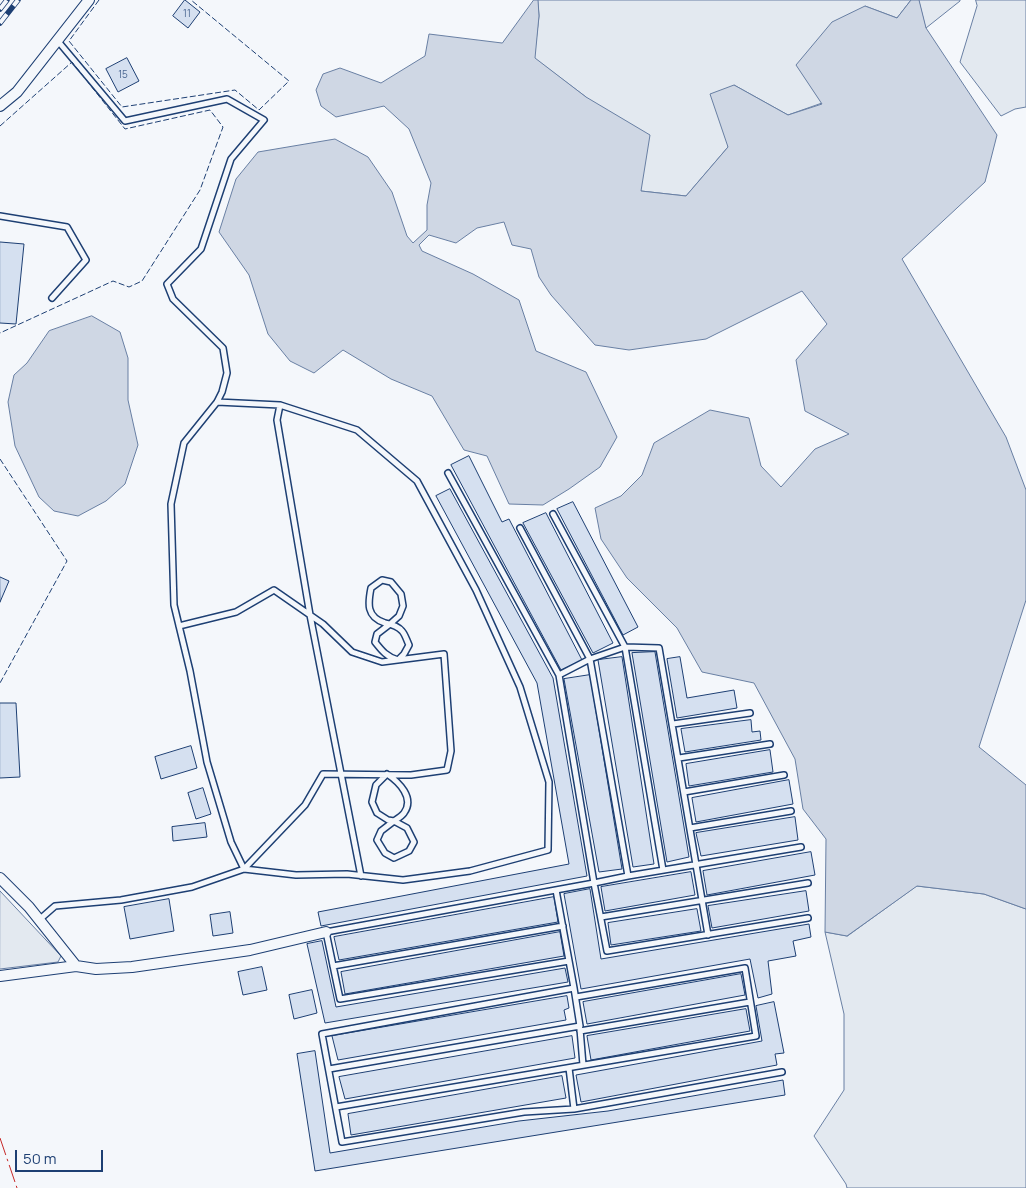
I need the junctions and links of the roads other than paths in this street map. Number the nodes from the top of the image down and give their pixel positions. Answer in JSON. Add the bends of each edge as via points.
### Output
{"nodes":[{"id":1,"x":89,"y":0,"type":"edge"},
{"id":2,"x":57,"y":40,"type":"junction"},
{"id":3,"x":0,"y":106,"type":"edge"},
{"id":4,"x":0,"y":216,"type":"edge"},
{"id":5,"x":52,"y":298,"type":"dead end"},
{"id":6,"x":216,"y":402,"type":"junction"},
{"id":7,"x":280,"y":405,"type":"junction"},
{"id":8,"x":448,"y":473,"type":"dead end"},
{"id":9,"x":553,"y":514,"type":"dead end"},
{"id":10,"x":520,"y":528,"type":"dead end"},
{"id":11,"x":310,"y":615,"type":"junction"},
{"id":12,"x":390,"y":624,"type":"junction"},
{"id":13,"x":179,"y":626,"type":"junction"},
{"id":14,"x":625,"y":647,"type":"junction"},
{"id":15,"x":590,"y":659,"type":"junction"},
{"id":16,"x":398,"y":660,"type":"junction"},
{"id":17,"x":559,"y":675,"type":"junction"},
{"id":18,"x":750,"y":713,"type":"dead end"},
{"id":19,"x":673,"y":724,"type":"junction"},
{"id":20,"x":770,"y":744,"type":"dead end"},
{"id":21,"x":678,"y":758,"type":"junction"},
{"id":22,"x":342,"y":774,"type":"junction"},
{"id":23,"x":387,"y":774,"type":"junction"},
{"id":24,"x":784,"y":775,"type":"dead end"},
{"id":25,"x":684,"y":792,"type":"junction"},
{"id":26,"x":791,"y":811,"type":"dead end"},
{"id":27,"x":394,"y":821,"type":"junction"},
{"id":28,"x":690,"y":828,"type":"junction"},
{"id":29,"x":801,"y":847,"type":"dead end"},
{"id":30,"x":696,"y":865,"type":"junction"},
{"id":31,"x":244,"y":869,"type":"junction"},
{"id":32,"x":664,"y":870,"type":"junction"},
{"id":33,"x":361,"y":876,"type":"junction"},
{"id":34,"x":628,"y":876,"type":"junction"},
{"id":35,"x":0,"y":878,"type":"edge"},
{"id":36,"x":594,"y":882,"type":"junction"},
{"id":37,"x":808,"y":883,"type":"dead end"},
{"id":38,"x":556,"y":890,"type":"junction"},
{"id":39,"x":702,"y":901,"type":"junction"},
{"id":40,"x":601,"y":917,"type":"junction"},
{"id":41,"x":808,"y":918,"type":"dead end"},
{"id":42,"x":39,"y":920,"type":"junction"},
{"id":43,"x":563,"y":926,"type":"junction"},
{"id":44,"x":326,"y":932,"type":"junction"},
{"id":45,"x":708,"y":935,"type":"junction"},
{"id":46,"x":569,"y":961,"type":"junction"},
{"id":47,"x":76,"y":966,"type":"junction"},
{"id":48,"x":333,"y":966,"type":"junction"},
{"id":49,"x":0,"y":976,"type":"edge"},
{"id":50,"x":574,"y":988,"type":"junction"},
{"id":51,"x":576,"y":997,"type":"junction"},
{"id":52,"x":750,"y":1002,"type":"junction"},
{"id":53,"x":580,"y":1028,"type":"junction"},
{"id":54,"x":583,"y":1066,"type":"junction"},
{"id":55,"x":570,"y":1068,"type":"junction"},
{"id":56,"x":329,"y":1069,"type":"junction"},
{"id":57,"x":782,"y":1072,"type":"dead end"},
{"id":58,"x":336,"y":1107,"type":"junction"},
{"id":59,"x":574,"y":1109,"type":"junction"}],
"edges":[{"from":1,"to":2,"type":"street"},
{"from":2,"to":3,"type":"street","via":[[17,92]]},
{"from":2,"to":6,"type":"lane","via":[[125,121],[227,99],[264,120],[231,159],[201,249],[167,284],[173,299],[223,348],[227,373]]},
{"from":4,"to":5,"type":"lane","via":[[67,227],[86,260]]},
{"from":6,"to":7,"type":"lane"},
{"from":6,"to":13,"type":"lane","via":[[184,443],[171,504],[174,605]]},
{"from":7,"to":11,"type":"lane","via":[[277,420]]},
{"from":7,"to":33,"type":"lane","via":[[357,430],[417,482],[476,590],[516,678],[549,782],[548,850],[460,872],[403,880]]},
{"from":8,"to":17,"type":"lane"},
{"from":9,"to":14,"type":"lane"},
{"from":10,"to":15,"type":"lane"},
{"from":11,"to":13,"type":"lane","via":[[274,590],[236,612]]},
{"from":11,"to":16,"type":"lane","via":[[352,652],[382,662]]},
{"from":11,"to":22,"type":"lane"},
{"from":12,"to":12,"type":"lane","via":[[399,616],[403,606],[401,594],[391,582],[382,580],[371,588],[368,605],[372,616]]},
{"from":12,"to":16,"type":"lane","via":[[402,631],[409,645]]},
{"from":12,"to":16,"type":"lane","via":[[377,634],[375,642],[383,653]]},
{"from":13,"to":31,"type":"lane","via":[[207,762],[231,842]]},
{"from":14,"to":15,"type":"lane"},
{"from":14,"to":19,"type":"lane","via":[[659,648]]},
{"from":14,"to":32,"type":"lane"},
{"from":15,"to":17,"type":"lane"},
{"from":15,"to":34,"type":"lane"},
{"from":16,"to":23,"type":"lane","via":[[444,654],[451,751],[447,770],[411,775]]},
{"from":17,"to":36,"type":"lane"},
{"from":18,"to":19,"type":"lane"},
{"from":19,"to":21,"type":"lane"},
{"from":20,"to":21,"type":"lane"},
{"from":21,"to":25,"type":"lane"},
{"from":22,"to":23,"type":"lane"},
{"from":22,"to":31,"type":"lane","via":[[323,774],[305,805]]},
{"from":22,"to":33,"type":"lane"},
{"from":23,"to":27,"type":"lane","via":[[396,779],[406,797],[404,813]]},
{"from":23,"to":27,"type":"lane","via":[[376,785],[372,802],[377,813]]},
{"from":24,"to":25,"type":"lane"},
{"from":25,"to":28,"type":"lane"},
{"from":26,"to":28,"type":"lane"},
{"from":27,"to":27,"type":"lane","via":[[407,828],[414,842],[408,851],[394,858],[384,853],[377,840]]},
{"from":28,"to":30,"type":"lane"},
{"from":29,"to":30,"type":"lane"},
{"from":30,"to":32,"type":"lane"},
{"from":30,"to":39,"type":"lane"},
{"from":31,"to":33,"type":"lane","via":[[296,875]]},
{"from":31,"to":42,"type":"lane","via":[[192,887],[120,900],[55,906]]},
{"from":32,"to":34,"type":"lane"},
{"from":34,"to":36,"type":"lane"},
{"from":35,"to":42,"type":"street"},
{"from":36,"to":38,"type":"lane"},
{"from":36,"to":40,"type":"lane"},
{"from":37,"to":39,"type":"lane"},
{"from":38,"to":43,"type":"lane"},
{"from":38,"to":44,"type":"lane"},
{"from":39,"to":40,"type":"lane"},
{"from":39,"to":45,"type":"lane"},
{"from":40,"to":45,"type":"lane","via":[[607,951]]},
{"from":41,"to":45,"type":"lane"},
{"from":42,"to":47,"type":"street"},
{"from":43,"to":46,"type":"lane"},
{"from":43,"to":48,"type":"lane"},
{"from":44,"to":47,"type":"street","via":[[250,950],[132,967],[96,969]]},
{"from":44,"to":48,"type":"lane"},
{"from":46,"to":48,"type":"lane","via":[[340,999]]},
{"from":46,"to":50,"type":"lane"},
{"from":47,"to":49,"type":"street"},
{"from":50,"to":51,"type":"lane"},
{"from":50,"to":56,"type":"lane","via":[[322,1034]]},
{"from":51,"to":52,"type":"lane","via":[[744,968]]},
{"from":51,"to":53,"type":"lane"},
{"from":52,"to":53,"type":"lane"},
{"from":52,"to":54,"type":"lane","via":[[756,1036]]},
{"from":53,"to":54,"type":"lane"},
{"from":53,"to":56,"type":"lane"},
{"from":54,"to":55,"type":"lane"},
{"from":55,"to":58,"type":"lane"},
{"from":55,"to":59,"type":"lane"},
{"from":56,"to":58,"type":"lane"},
{"from":57,"to":59,"type":"lane"},
{"from":58,"to":59,"type":"lane","via":[[342,1142],[524,1112]]}]}
